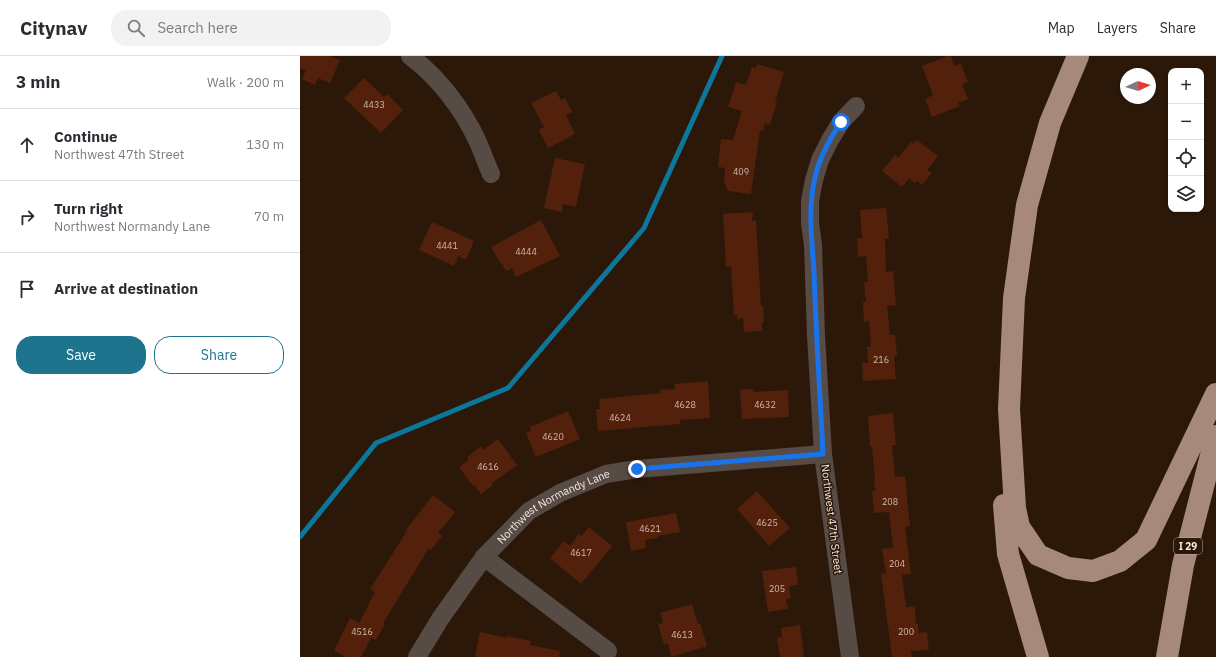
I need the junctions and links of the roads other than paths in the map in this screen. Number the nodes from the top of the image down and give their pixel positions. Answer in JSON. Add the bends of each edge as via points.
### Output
{"nodes":[{"id":1,"x":410,"y":56,"type":"edge"},
{"id":2,"x":1065,"y":56,"type":"edge"},
{"id":3,"x":1078,"y":56,"type":"edge"},
{"id":4,"x":856,"y":106,"type":"dead end"},
{"id":5,"x":491,"y":174,"type":"dead end"},
{"id":6,"x":1216,"y":394,"type":"edge"},
{"id":7,"x":1216,"y":436,"type":"edge"},
{"id":8,"x":823,"y":454,"type":"junction"},
{"id":9,"x":484,"y":557,"type":"junction"},
{"id":10,"x":608,"y":651,"type":"dead end"},
{"id":11,"x":417,"y":657,"type":"edge"},
{"id":12,"x":850,"y":657,"type":"edge"},
{"id":13,"x":1038,"y":657,"type":"edge"},
{"id":14,"x":1167,"y":657,"type":"edge"}],
"edges":[{"from":1,"to":5,"type":"street","via":[[433,76],[450,96],[477,140]]},
{"from":2,"to":13,"type":"highway","via":[[1040,108],[1017,185],[997,349],[1000,449],[1008,554]]},
{"from":3,"to":6,"type":"highway","via":[[1050,123],[1027,205],[1014,298],[1009,409],[1015,508],[1019,527],[1038,555],[1068,568],[1093,571],[1120,561],[1146,540]]},
{"from":4,"to":8,"type":"street","name":"Northwest 47th Street","via":[[841,122],[820,160],[810,201]]},
{"from":7,"to":14,"type":"highway","number":"I 29","via":[[1183,565]]},
{"from":8,"to":9,"type":"street","name":"Northwest Normandy Lane","via":[[637,469],[606,474],[560,493],[528,511]]},
{"from":8,"to":12,"type":"street","name":"Northwest 47th Street"},
{"from":9,"to":10,"type":"street"},
{"from":9,"to":11,"type":"street","name":"Northwest Normandy Lane","via":[[440,618]]}]}
